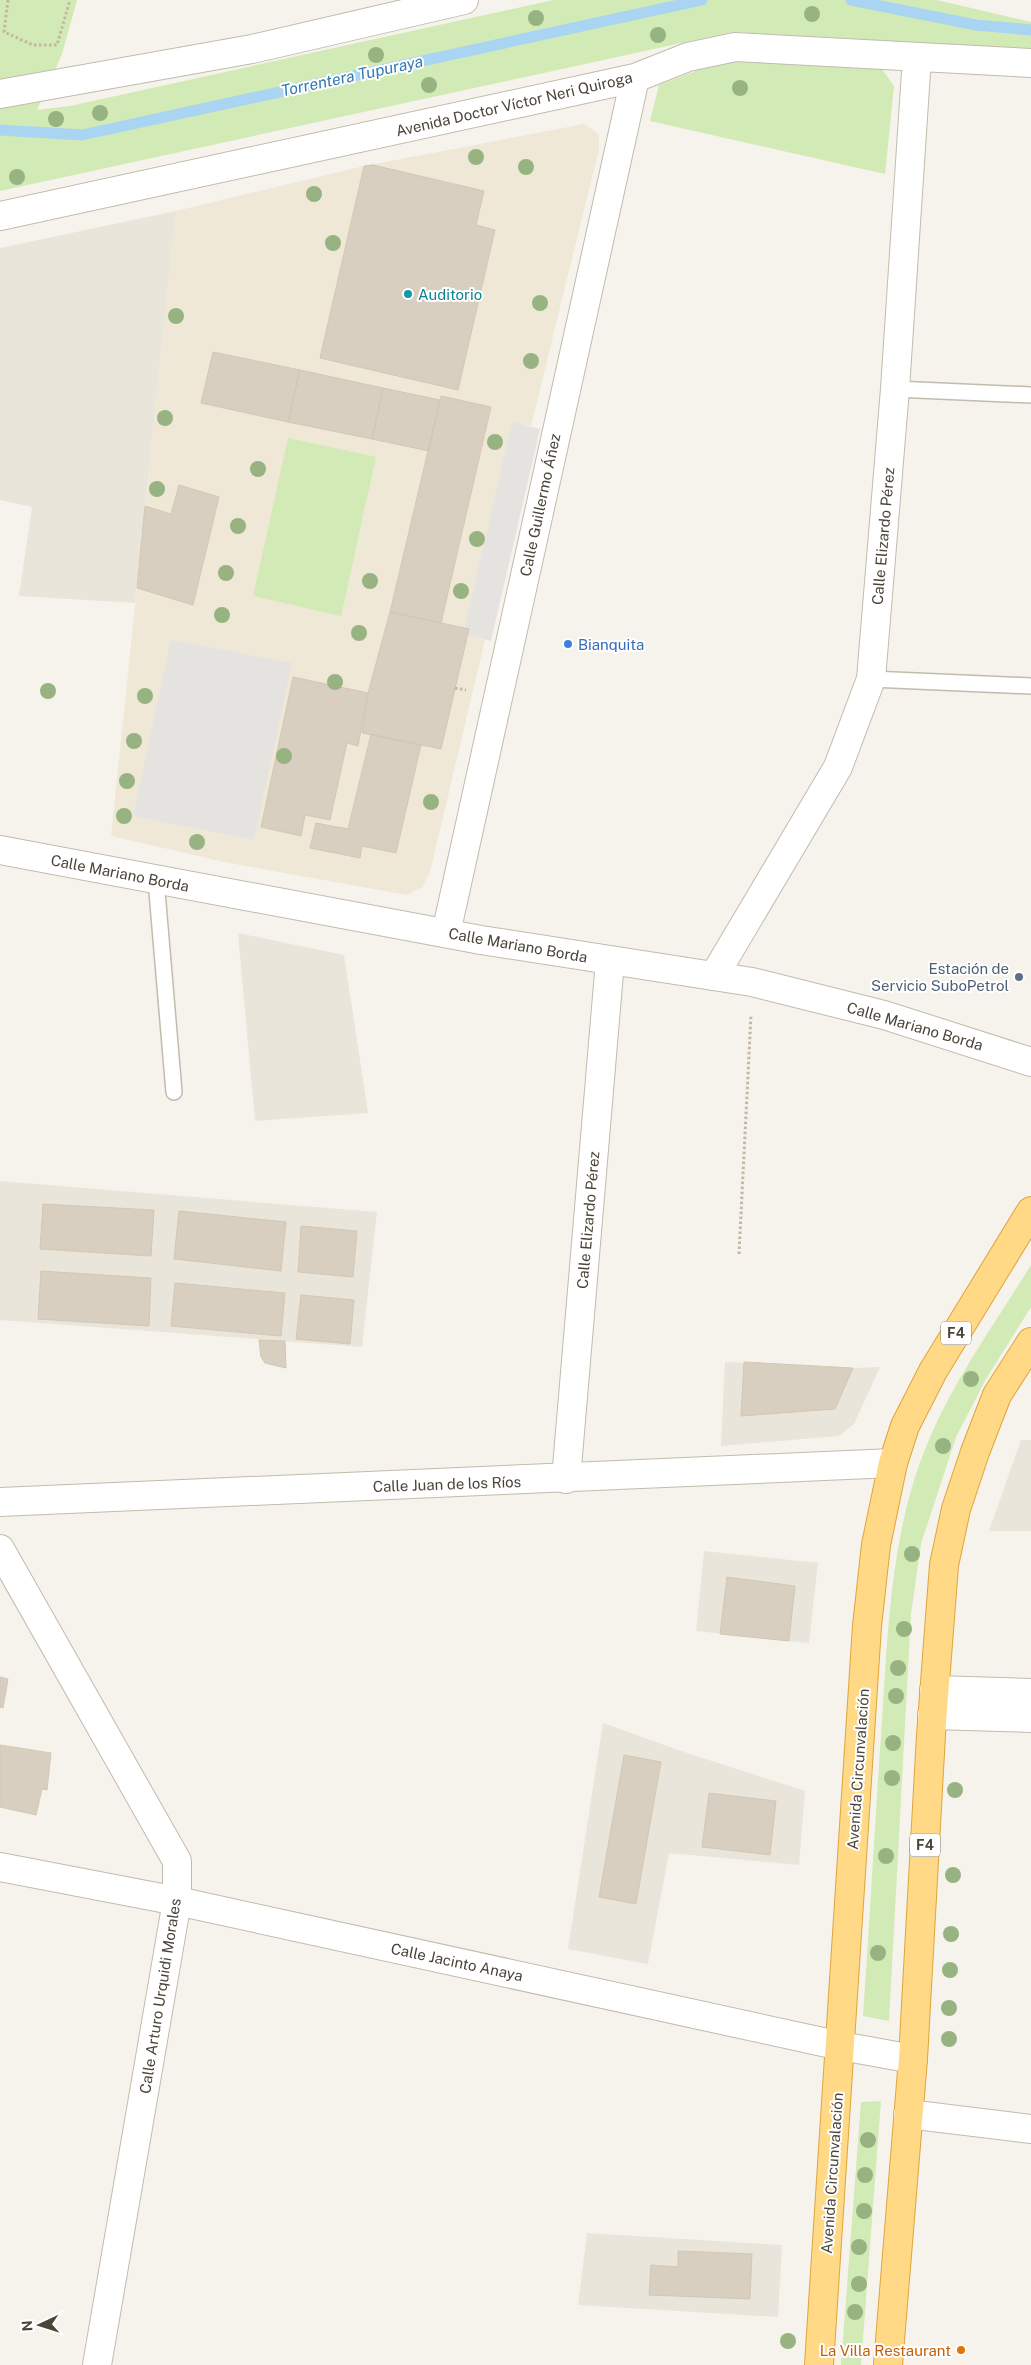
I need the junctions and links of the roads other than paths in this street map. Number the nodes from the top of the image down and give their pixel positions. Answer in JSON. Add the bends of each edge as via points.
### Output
{"nodes":[{"id":1,"x":464,"y":0,"type":"edge"},
{"id":2,"x":917,"y":57,"type":"junction"},
{"id":3,"x":1031,"y":63,"type":"edge"},
{"id":4,"x":635,"y":78,"type":"junction"},
{"id":5,"x":0,"y":94,"type":"edge"},
{"id":6,"x":0,"y":216,"type":"edge"},
{"id":7,"x":895,"y":389,"type":"junction"},
{"id":8,"x":1031,"y":395,"type":"edge"},
{"id":9,"x":871,"y":679,"type":"junction"},
{"id":10,"x":1031,"y":686,"type":"edge"},
{"id":11,"x":0,"y":850,"type":"edge"},
{"id":12,"x":156,"y":880,"type":"junction"},
{"id":13,"x":446,"y":933,"type":"junction"},
{"id":14,"x":610,"y":961,"type":"junction"},
{"id":15,"x":714,"y":976,"type":"junction"},
{"id":16,"x":1031,"y":1062,"type":"edge"},
{"id":17,"x":174,"y":1092,"type":"dead end"},
{"id":18,"x":1031,"y":1210,"type":"edge"},
{"id":19,"x":1031,"y":1342,"type":"edge"},
{"id":20,"x":893,"y":1463,"type":"junction"},
{"id":21,"x":566,"y":1479,"type":"junction"},
{"id":22,"x":0,"y":1502,"type":"edge"},
{"id":23,"x":0,"y":1549,"type":"edge"},
{"id":24,"x":1031,"y":1693,"type":"edge"},
{"id":25,"x":933,"y":1702,"type":"junction"},
{"id":26,"x":1031,"y":1718,"type":"edge"},
{"id":27,"x":0,"y":1868,"type":"edge"},
{"id":28,"x":177,"y":1901,"type":"junction"},
{"id":29,"x":841,"y":2046,"type":"junction"},
{"id":30,"x":913,"y":2059,"type":"junction"},
{"id":31,"x":908,"y":2114,"type":"junction"},
{"id":32,"x":1031,"y":2129,"type":"edge"},
{"id":33,"x":96,"y":2365,"type":"edge"},
{"id":34,"x":819,"y":2365,"type":"edge"},
{"id":35,"x":888,"y":2365,"type":"edge"}],
"edges":[{"from":1,"to":5,"type":"street","via":[[252,49]]},
{"from":2,"to":3,"type":"street","name":"Avenida Doctor Víctor Neri Quiroga"},
{"from":2,"to":4,"type":"street","name":"Avenida Doctor Víctor Neri Quiroga","via":[[735,47],[688,57]]},
{"from":2,"to":7,"type":"street","name":"Calle Elizardo Pérez"},
{"from":4,"to":6,"type":"street","name":"Avenida Doctor Víctor Neri Quiroga"},
{"from":4,"to":13,"type":"street","name":"Calle Guillermo Áñez"},
{"from":7,"to":8,"type":"lane"},
{"from":7,"to":9,"type":"street","name":"Calle Elizardo Pérez"},
{"from":9,"to":10,"type":"lane"},
{"from":9,"to":15,"type":"street","name":"Calle Elizardo Pérez","via":[[838,767]]},
{"from":11,"to":12,"type":"street","name":"Calle Mariano Borda"},
{"from":12,"to":13,"type":"street","name":"Calle Mariano Borda"},
{"from":12,"to":17,"type":"lane"},
{"from":13,"to":14,"type":"street","name":"Calle Mariano Borda"},
{"from":14,"to":15,"type":"street","name":"Calle Mariano Borda"},
{"from":14,"to":21,"type":"street","name":"Calle Elizardo Pérez"},
{"from":15,"to":16,"type":"street","name":"Calle Mariano Borda","via":[[752,982],[884,1015]]},
{"from":18,"to":20,"type":"highway","name":"Avenida Circunvalación","number":"F4","via":[[933,1371],[906,1426]]},
{"from":19,"to":25,"type":"highway","number":"F4","via":[[997,1395],[956,1509],[944,1565]]},
{"from":20,"to":21,"type":"street","name":"Calle Juan de los Ríos"},
{"from":20,"to":29,"type":"highway","name":"Avenida Circunvalación","number":"F4","via":[[876,1544],[867,1626]]},
{"from":21,"to":22,"type":"street","name":"Calle Juan de los Ríos"},
{"from":23,"to":28,"type":"street","name":"Calle Arturo Urquidi Morales","via":[[178,1861]]},
{"from":24,"to":25,"type":"street"},
{"from":25,"to":26,"type":"street"},
{"from":25,"to":30,"type":"highway","number":"F4"},
{"from":27,"to":28,"type":"street","name":"Calle Jacinto Anaya"},
{"from":28,"to":29,"type":"street","name":"Calle Jacinto Anaya"},
{"from":28,"to":33,"type":"street","name":"Calle Arturo Urquidi Morales"},
{"from":29,"to":30,"type":"street","name":"Calle Jacinto Anaya"},
{"from":29,"to":34,"type":"highway","name":"Avenida Circunvalación","number":"F4"},
{"from":30,"to":31,"type":"highway","number":"F4"},
{"from":31,"to":32,"type":"street"},
{"from":31,"to":35,"type":"highway","number":"F4"}]}
